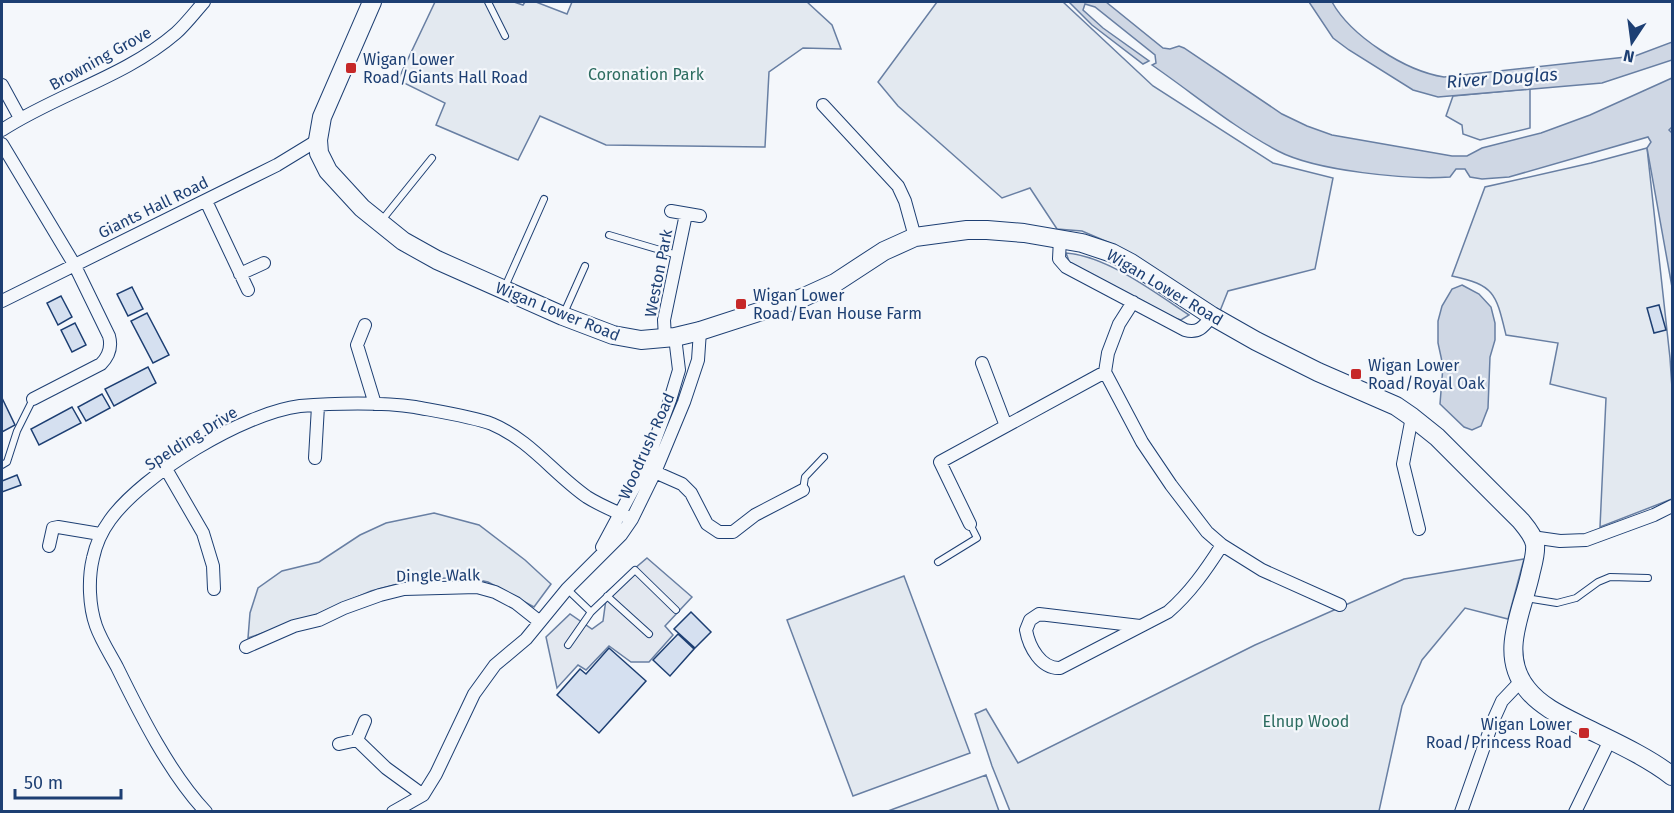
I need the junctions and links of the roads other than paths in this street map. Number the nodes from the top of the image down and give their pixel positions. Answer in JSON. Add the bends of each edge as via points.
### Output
{"nodes":[{"id":1,"x":204,"y":2,"type":"edge"},
{"id":2,"x":372,"y":2,"type":"edge"},
{"id":3,"x":488,"y":2,"type":"edge"},
{"id":4,"x":505,"y":36,"type":"dead end"},
{"id":5,"x":2,"y":85,"type":"edge"},
{"id":6,"x":20,"y":118,"type":"junction"},
{"id":7,"x":820,"y":122,"type":"dead end"},
{"id":8,"x":2,"y":130,"type":"edge"},
{"id":9,"x":318,"y":140,"type":"junction"},
{"id":10,"x":2,"y":144,"type":"edge"},
{"id":11,"x":432,"y":158,"type":"dead end"},
{"id":12,"x":544,"y":199,"type":"dead end"},
{"id":13,"x":206,"y":201,"type":"junction"},
{"id":14,"x":671,"y":211,"type":"dead end"},
{"id":15,"x":686,"y":214,"type":"junction"},
{"id":16,"x":700,"y":216,"type":"dead end"},
{"id":17,"x":380,"y":223,"type":"junction"},
{"id":18,"x":609,"y":235,"type":"dead end"},
{"id":19,"x":915,"y":237,"type":"junction"},
{"id":20,"x":1060,"y":239,"type":"junction"},
{"id":21,"x":678,"y":255,"type":"junction"},
{"id":22,"x":264,"y":263,"type":"dead end"},
{"id":23,"x":74,"y":264,"type":"junction"},
{"id":24,"x":585,"y":266,"type":"dead end"},
{"id":25,"x":240,"y":274,"type":"junction"},
{"id":26,"x":504,"y":289,"type":"junction"},
{"id":27,"x":248,"y":290,"type":"dead end"},
{"id":28,"x":2,"y":302,"type":"edge"},
{"id":29,"x":1132,"y":302,"type":"junction"},
{"id":30,"x":563,"y":316,"type":"junction"},
{"id":31,"x":1212,"y":316,"type":"junction"},
{"id":32,"x":365,"y":325,"type":"dead end"},
{"id":33,"x":700,"y":331,"type":"junction"},
{"id":34,"x":670,"y":338,"type":"junction"},
{"id":35,"x":982,"y":363,"type":"dead end"},
{"id":36,"x":1105,"y":372,"type":"junction"},
{"id":37,"x":33,"y":399,"type":"joint"},
{"id":38,"x":375,"y":404,"type":"junction"},
{"id":39,"x":318,"y":406,"type":"junction"},
{"id":40,"x":1413,"y":417,"type":"junction"},
{"id":41,"x":1006,"y":426,"type":"junction"},
{"id":42,"x":315,"y":458,"type":"dead end"},
{"id":43,"x":824,"y":458,"type":"dead end"},
{"id":44,"x":2,"y":465,"type":"edge"},
{"id":45,"x":165,"y":469,"type":"junction"},
{"id":46,"x":650,"y":470,"type":"junction"},
{"id":47,"x":803,"y":490,"type":"joint"},
{"id":48,"x":1672,"y":506,"type":"edge"},
{"id":49,"x":627,"y":516,"type":"junction"},
{"id":50,"x":970,"y":524,"type":"joint"},
{"id":51,"x":1419,"y":529,"type":"dead end"},
{"id":52,"x":100,"y":534,"type":"junction"},
{"id":53,"x":1532,"y":537,"type":"junction"},
{"id":54,"x":1222,"y":545,"type":"junction"},
{"id":55,"x":49,"y":546,"type":"dead end"},
{"id":56,"x":938,"y":562,"type":"dead end"},
{"id":57,"x":1648,"y":578,"type":"dead end"},
{"id":58,"x":214,"y":589,"type":"dead end"},
{"id":59,"x":567,"y":589,"type":"junction"},
{"id":60,"x":607,"y":596,"type":"junction"},
{"id":61,"x":1526,"y":598,"type":"junction"},
{"id":62,"x":1340,"y":605,"type":"dead end"},
{"id":63,"x":676,"y":610,"type":"dead end"},
{"id":64,"x":591,"y":612,"type":"junction"},
{"id":65,"x":540,"y":622,"type":"junction"},
{"id":66,"x":1140,"y":626,"type":"junction"},
{"id":67,"x":649,"y":634,"type":"dead end"},
{"id":68,"x":568,"y":645,"type":"dead end"},
{"id":69,"x":246,"y":646,"type":"dead end"},
{"id":70,"x":1521,"y":681,"type":"junction"},
{"id":71,"x":365,"y":721,"type":"dead end"},
{"id":72,"x":357,"y":740,"type":"junction"},
{"id":73,"x":1610,"y":740,"type":"junction"},
{"id":74,"x":339,"y":744,"type":"dead end"},
{"id":75,"x":1672,"y":776,"type":"edge"},
{"id":76,"x":423,"y":795,"type":"junction"},
{"id":77,"x":206,"y":812,"type":"edge"},
{"id":78,"x":393,"y":812,"type":"edge"},
{"id":79,"x":1461,"y":812,"type":"edge"},
{"id":80,"x":1575,"y":812,"type":"edge"}],
"edges":[{"from":1,"to":6,"type":"street","name":"Browning Grove","via":[[176,33],[140,57]]},
{"from":2,"to":9,"type":"main road","name":"Wigan Lower Road","via":[[326,107]]},
{"from":3,"to":4,"type":"lane"},
{"from":5,"to":6,"type":"street"},
{"from":6,"to":8,"type":"street","name":"Browning Grove"},
{"from":7,"to":19,"type":"street","via":[[827,109],[898,186]]},
{"from":9,"to":13,"type":"street","name":"Giants Hall Road"},
{"from":9,"to":17,"type":"main road","name":"Wigan Lower Road","via":[[319,153],[328,171]]},
{"from":10,"to":23,"type":"street"},
{"from":11,"to":17,"type":"lane"},
{"from":12,"to":26,"type":"lane"},
{"from":13,"to":23,"type":"street","name":"Giants Hall Road"},
{"from":13,"to":25,"type":"street"},
{"from":14,"to":15,"type":"street","name":"Weston Park"},
{"from":15,"to":16,"type":"street","name":"Weston Park"},
{"from":15,"to":21,"type":"street","name":"Weston Park"},
{"from":17,"to":26,"type":"main road","name":"Wigan Lower Road","via":[[421,252]]},
{"from":18,"to":21,"type":"lane"},
{"from":19,"to":20,"type":"main road","name":"Wigan Lower Road","via":[[966,230]]},
{"from":19,"to":33,"type":"main road","name":"Wigan Lower Road","via":[[884,251],[818,292]]},
{"from":20,"to":29,"type":"street","via":[[1058,254],[1062,263]]},
{"from":20,"to":31,"type":"main road","name":"Wigan Lower Road","via":[[1112,253]]},
{"from":21,"to":34,"type":"street","name":"Weston Park","via":[[664,320]]},
{"from":22,"to":25,"type":"street"},
{"from":23,"to":28,"type":"street","name":"Giants Hall Road"},
{"from":23,"to":37,"type":"street","via":[[110,336],[109,354],[101,364]]},
{"from":24,"to":30,"type":"lane"},
{"from":25,"to":27,"type":"street"},
{"from":26,"to":30,"type":"main road","name":"Wigan Lower Road"},
{"from":29,"to":31,"type":"street","via":[[1191,332],[1203,328]]},
{"from":29,"to":36,"type":"street","via":[[1119,324]]},
{"from":30,"to":34,"type":"main road","name":"Wigan Lower Road","via":[[625,338]]},
{"from":31,"to":40,"type":"main road","name":"Wigan Lower Road"},
{"from":32,"to":38,"type":"street","via":[[357,345]]},
{"from":33,"to":34,"type":"main road","name":"Wigan Lower Road"},
{"from":33,"to":46,"type":"street","name":"Woodrush Road","via":[[698,360],[684,402]]},
{"from":34,"to":46,"type":"street","name":"Woodrush Road","via":[[679,370]]},
{"from":35,"to":41,"type":"street"},
{"from":36,"to":41,"type":"street"},
{"from":36,"to":54,"type":"street","via":[[1148,451],[1200,522]]},
{"from":37,"to":44,"type":"lane","via":[[7,462]]},
{"from":38,"to":39,"type":"street","name":"Spelding Drive"},
{"from":38,"to":49,"type":"street","name":"Spelding Drive","via":[[414,407],[491,424],[526,444],[587,497]]},
{"from":39,"to":42,"type":"street"},
{"from":39,"to":45,"type":"street","name":"Spelding Drive","via":[[299,406],[251,420]]},
{"from":40,"to":51,"type":"street","via":[[1403,464]]},
{"from":40,"to":53,"type":"main road","name":"Wigan Lower Road","via":[[1509,508]]},
{"from":41,"to":50,"type":"street","via":[[940,462]]},
{"from":43,"to":47,"type":"lane","via":[[805,477]]},
{"from":45,"to":52,"type":"street","name":"Spelding Drive","via":[[125,503]]},
{"from":45,"to":58,"type":"street","via":[[203,533],[213,566]]},
{"from":46,"to":47,"type":"street","via":[[682,484],[707,524],[719,532],[733,531],[755,514],[790,503]]},
{"from":46,"to":49,"type":"street","name":"Woodrush Road"},
{"from":48,"to":53,"type":"street","via":[[1586,540]]},
{"from":49,"to":59,"type":"street","name":"Woodrush Road","via":[[621,535]]},
{"from":50,"to":56,"type":"lane","via":[[977,538]]},
{"from":52,"to":55,"type":"street","via":[[53,528]]},
{"from":52,"to":77,"type":"street","name":"Spelding Drive","via":[[90,579],[96,626],[141,715]]},
{"from":53,"to":61,"type":"main road","via":[[1535,552]]},
{"from":54,"to":62,"type":"street","via":[[1262,570]]},
{"from":54,"to":66,"type":"street","via":[[1181,601]]},
{"from":57,"to":61,"type":"lane","via":[[1610,577],[1576,598],[1557,603]]},
{"from":59,"to":64,"type":"lane"},
{"from":59,"to":65,"type":"street","name":"Woodrush Road"},
{"from":60,"to":63,"type":"lane","via":[[635,570]]},
{"from":60,"to":64,"type":"lane"},
{"from":60,"to":67,"type":"lane"},
{"from":61,"to":70,"type":"main road","via":[[1512,647],[1512,659]]},
{"from":64,"to":68,"type":"lane"},
{"from":65,"to":69,"type":"street","name":"Dingle Walk","via":[[516,603],[477,587],[404,589],[294,626],[268,643]]},
{"from":65,"to":76,"type":"street","via":[[483,679]]},
{"from":66,"to":66,"type":"street","via":[[1060,668],[1041,662],[1026,630],[1030,620],[1039,614]]},
{"from":70,"to":73,"type":"main road","via":[[1548,708]]},
{"from":70,"to":79,"type":"street","via":[[1502,701]]},
{"from":71,"to":72,"type":"street"},
{"from":72,"to":74,"type":"street"},
{"from":72,"to":76,"type":"street"},
{"from":73,"to":75,"type":"main road"},
{"from":73,"to":80,"type":"street"},
{"from":76,"to":78,"type":"street"}]}
